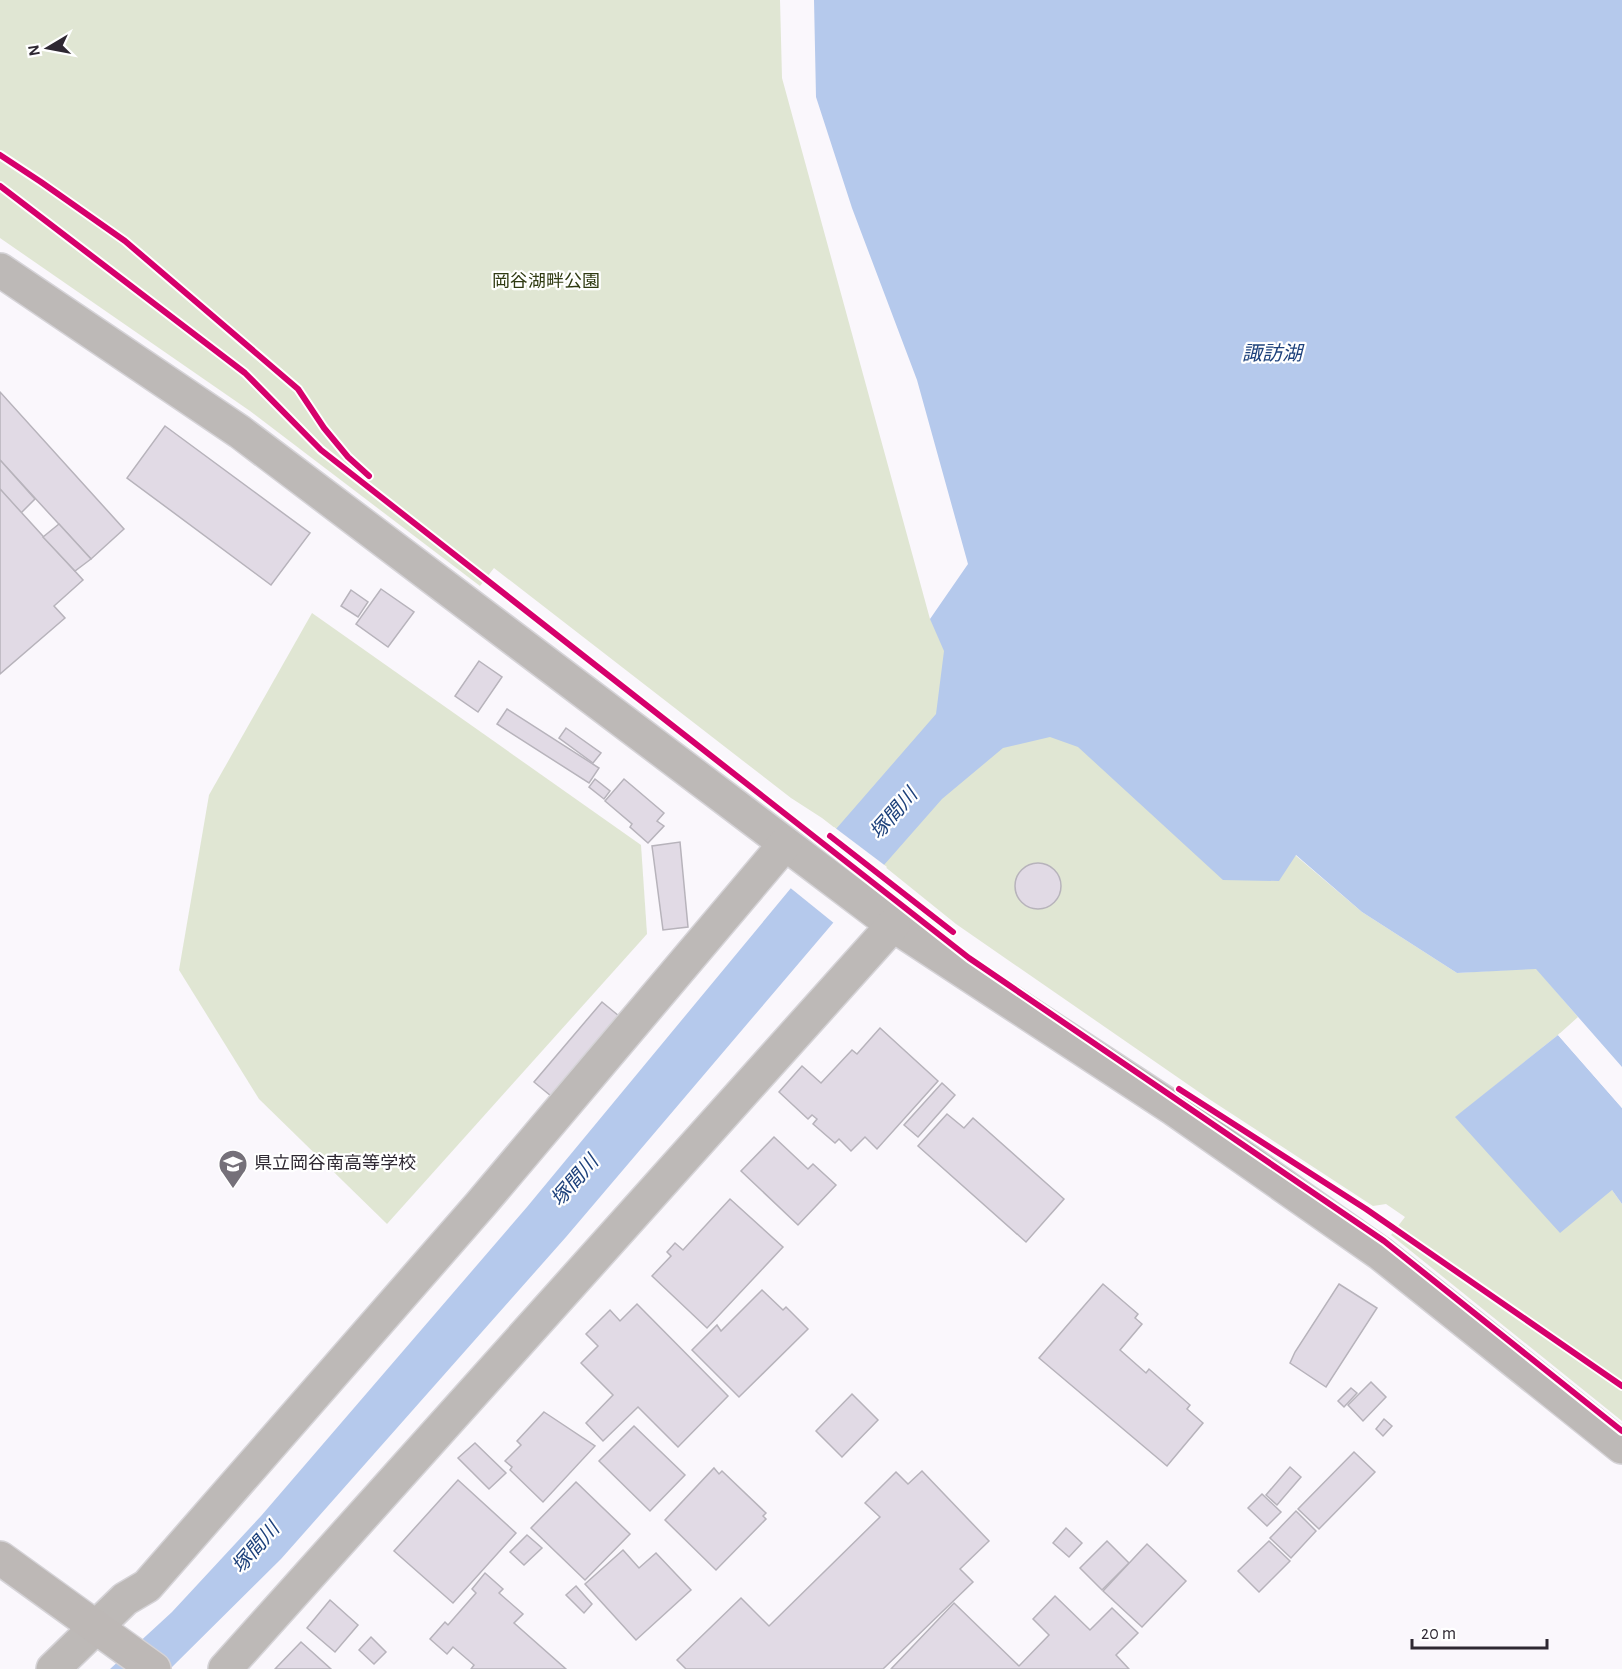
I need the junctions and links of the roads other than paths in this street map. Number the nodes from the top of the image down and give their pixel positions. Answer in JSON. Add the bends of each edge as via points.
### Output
{"nodes":[{"id":1,"x":0,"y":270,"type":"edge"},
{"id":2,"x":791,"y":848,"type":"junction"},
{"id":3,"x":883,"y":918,"type":"junction"},
{"id":4,"x":1622,"y":1447,"type":"edge"},
{"id":5,"x":0,"y":1558,"type":"edge"},
{"id":6,"x":100,"y":1630,"type":"junction"},
{"id":7,"x":52,"y":1669,"type":"edge"},
{"id":8,"x":154,"y":1669,"type":"edge"},
{"id":9,"x":225,"y":1669,"type":"edge"}],
"edges":[{"from":1,"to":2,"type":"street","via":[[240,432]]},
{"from":2,"to":3,"type":"street"},
{"from":2,"to":6,"type":"street","via":[[147,1586],[125,1599]]},
{"from":3,"to":4,"type":"street","via":[[1174,1109],[1381,1254]]},
{"from":3,"to":9,"type":"street"},
{"from":5,"to":6,"type":"street"},
{"from":6,"to":7,"type":"street"},
{"from":6,"to":8,"type":"street"}]}
